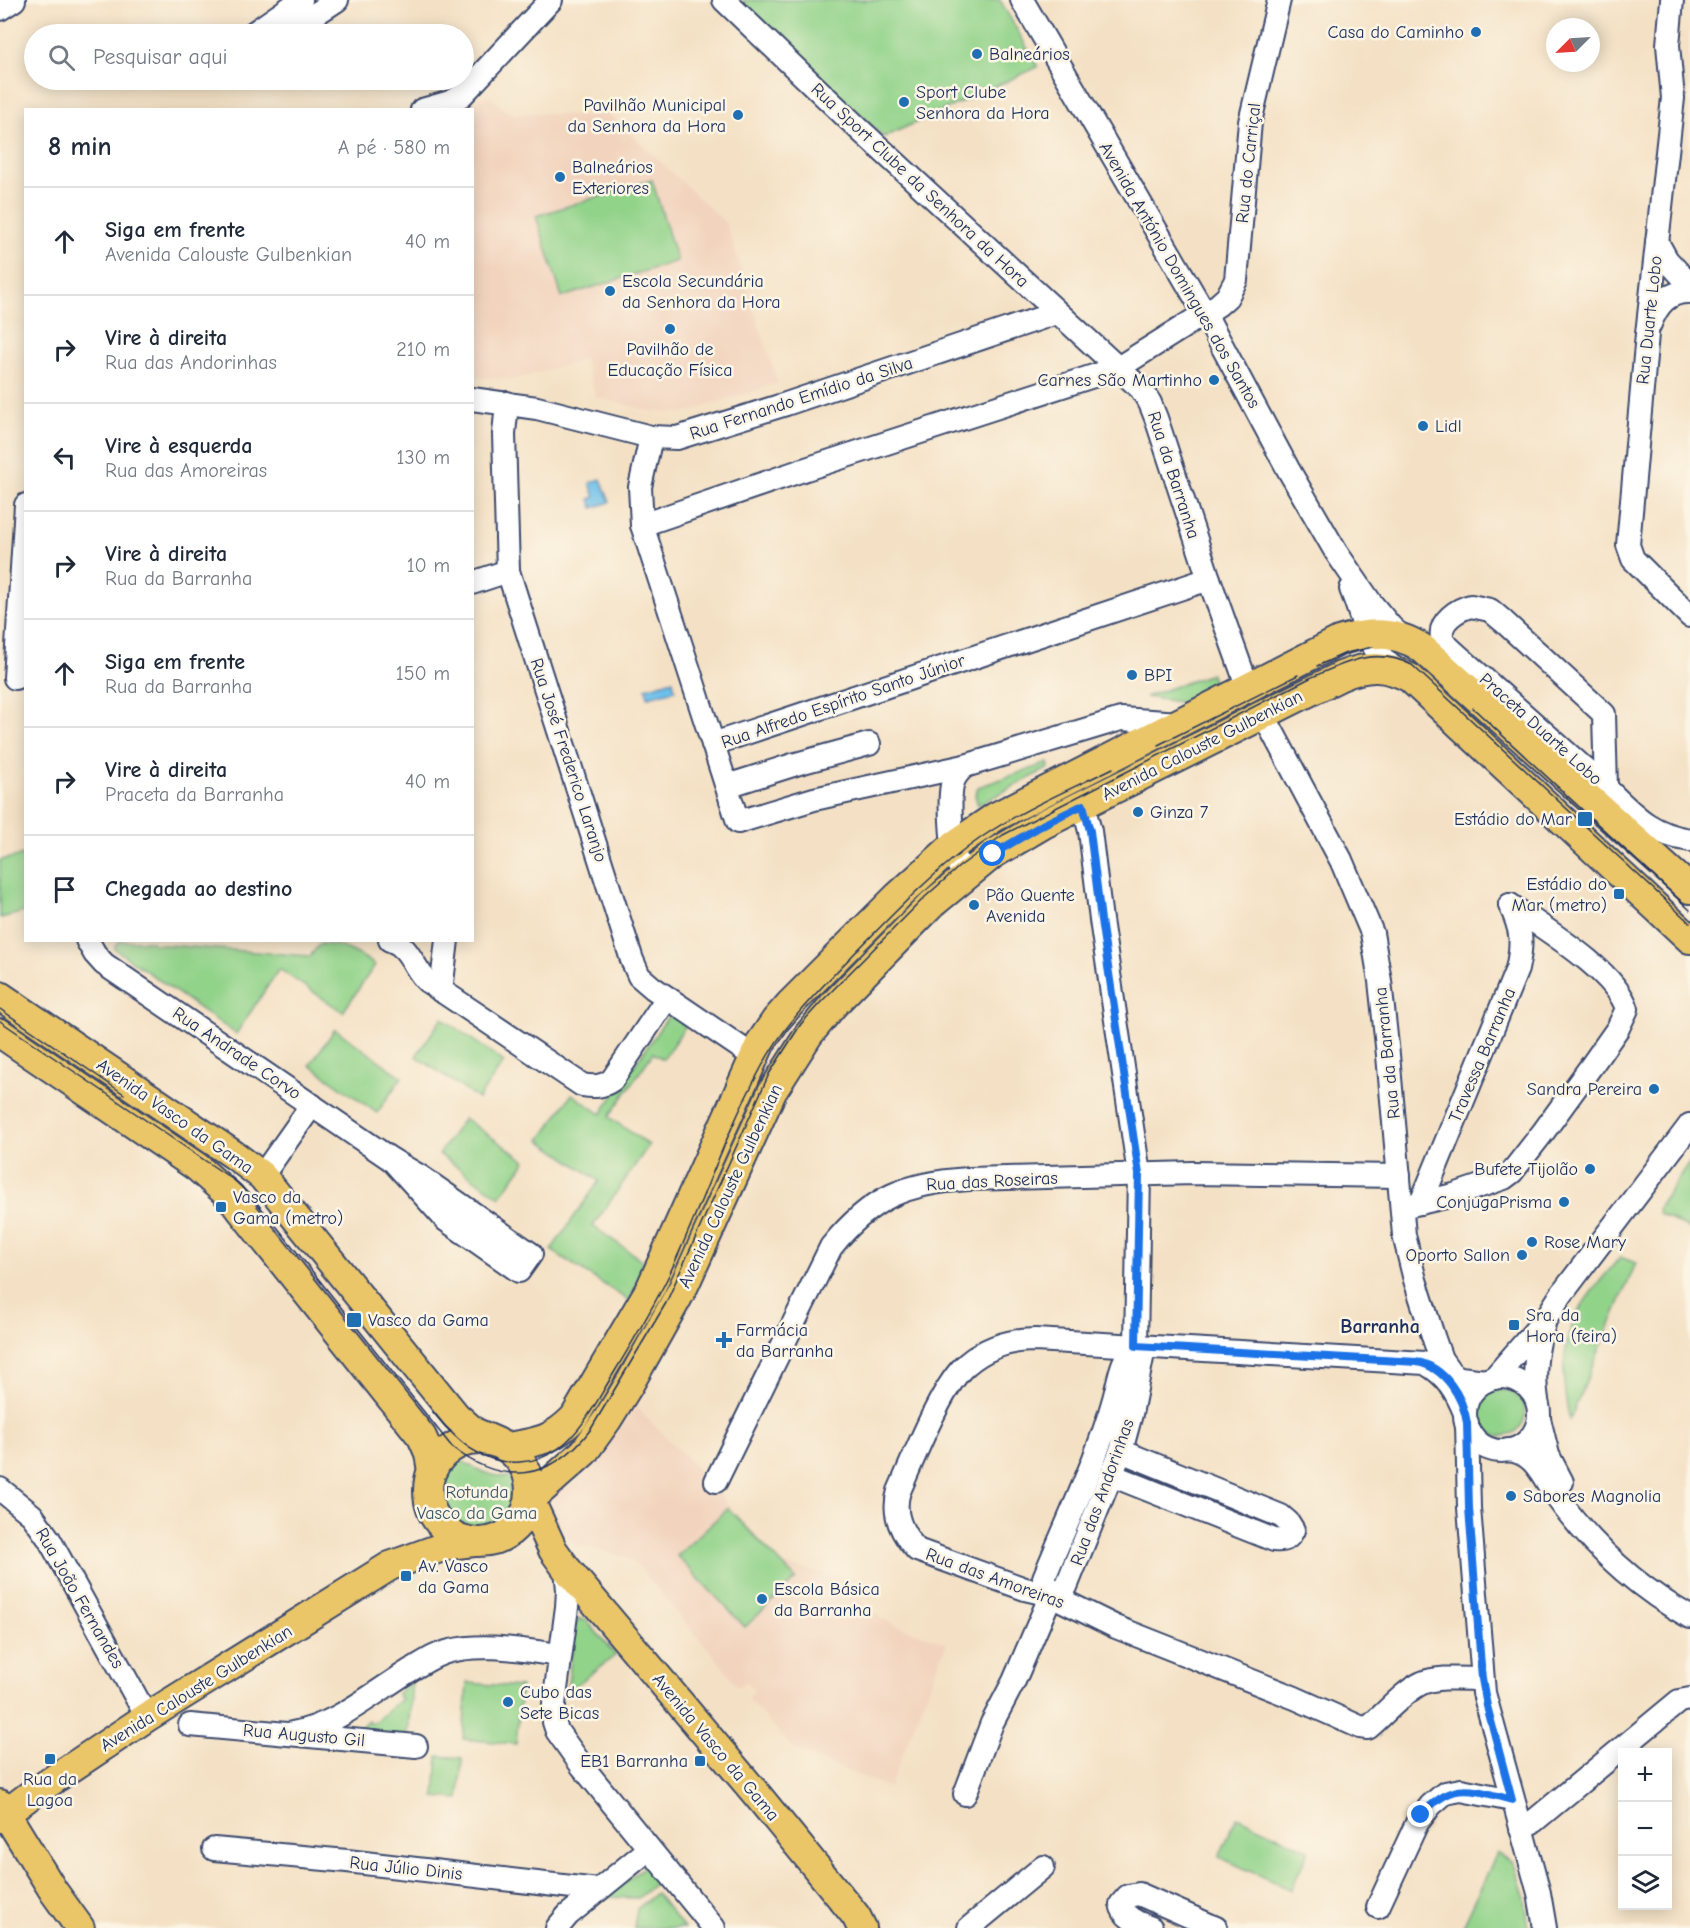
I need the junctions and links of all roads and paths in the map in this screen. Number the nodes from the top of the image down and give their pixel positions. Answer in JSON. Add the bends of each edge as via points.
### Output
{"nodes":[{"id":1,"x":14,"y":0,"type":"edge"},
{"id":2,"x":301,"y":0,"type":"edge"},
{"id":3,"x":338,"y":0,"type":"edge"},
{"id":4,"x":551,"y":0,"type":"edge"},
{"id":5,"x":724,"y":0,"type":"edge"},
{"id":6,"x":1022,"y":0,"type":"edge"},
{"id":7,"x":1279,"y":0,"type":"edge"},
{"id":8,"x":1672,"y":0,"type":"edge"},
{"id":9,"x":0,"y":9,"type":"edge"},
{"id":10,"x":266,"y":24,"type":"edge"},
{"id":11,"x":301,"y":24,"type":"edge"},
{"id":12,"x":474,"y":82,"type":"edge"},
{"id":13,"x":467,"y":90,"type":"edge"},
{"id":14,"x":1682,"y":97,"type":"edge"},
{"id":15,"x":429,"y":108,"type":"edge"},
{"id":16,"x":1657,"y":242,"type":"junction"},
{"id":17,"x":1690,"y":285,"type":"edge"},
{"id":18,"x":1690,"y":292,"type":"edge"},
{"id":19,"x":1056,"y":313,"type":"junction"},
{"id":20,"x":1204,"y":314,"type":"junction"},
{"id":21,"x":1647,"y":334,"type":"junction"},
{"id":22,"x":1118,"y":368,"type":"junction"},
{"id":23,"x":474,"y":399,"type":"edge"},
{"id":24,"x":507,"y":403,"type":"junction"},
{"id":25,"x":651,"y":437,"type":"junction"},
{"id":26,"x":642,"y":525,"type":"junction"},
{"id":27,"x":24,"y":534,"type":"edge"},
{"id":28,"x":1336,"y":552,"type":"junction"},
{"id":29,"x":508,"y":571,"type":"junction"},
{"id":30,"x":1209,"y":579,"type":"junction"},
{"id":31,"x":474,"y":582,"type":"edge"},
{"id":32,"x":1690,"y":616,"type":"edge"},
{"id":33,"x":1367,"y":635,"type":"junction"},
{"id":34,"x":1402,"y":637,"type":"junction"},
{"id":35,"x":1327,"y":648,"type":"junction"},
{"id":36,"x":1398,"y":671,"type":"junction"},
{"id":37,"x":14,"y":678,"type":"edge"},
{"id":38,"x":1248,"y":688,"type":"junction"},
{"id":39,"x":1263,"y":714,"type":"junction"},
{"id":40,"x":1180,"y":723,"type":"junction"},
{"id":41,"x":713,"y":744,"type":"junction"},
{"id":42,"x":869,"y":744,"type":"dead end"},
{"id":43,"x":965,"y":766,"type":"junction"},
{"id":44,"x":727,"y":786,"type":"junction"},
{"id":45,"x":1606,"y":788,"type":"junction"},
{"id":46,"x":1083,"y":805,"type":"junction"},
{"id":47,"x":1690,"y":840,"type":"edge"},
{"id":48,"x":954,"y":845,"type":"junction"},
{"id":49,"x":970,"y":873,"type":"junction"},
{"id":50,"x":1690,"y":889,"type":"edge"},
{"id":51,"x":1690,"y":939,"type":"edge"},
{"id":52,"x":88,"y":942,"type":"edge"},
{"id":53,"x":394,"y":942,"type":"edge"},
{"id":54,"x":447,"y":942,"type":"edge"},
{"id":55,"x":441,"y":991,"type":"junction"},
{"id":56,"x":0,"y":996,"type":"edge"},
{"id":57,"x":667,"y":998,"type":"junction"},
{"id":58,"x":0,"y":1032,"type":"edge"},
{"id":59,"x":753,"y":1056,"type":"junction"},
{"id":60,"x":312,"y":1105,"type":"junction"},
{"id":61,"x":1690,"y":1125,"type":"edge"},
{"id":62,"x":392,"y":1160,"type":"junction"},
{"id":63,"x":1139,"y":1174,"type":"junction"},
{"id":64,"x":262,"y":1176,"type":"junction"},
{"id":65,"x":1399,"y":1176,"type":"junction"},
{"id":66,"x":1412,"y":1205,"type":"junction"},
{"id":67,"x":1547,"y":1317,"type":"junction"},
{"id":68,"x":1136,"y":1346,"type":"junction"},
{"id":69,"x":1490,"y":1379,"type":"junction"},
{"id":70,"x":1538,"y":1410,"type":"junction"},
{"id":71,"x":1466,"y":1418,"type":"junction"},
{"id":72,"x":502,"y":1445,"type":"junction"},
{"id":73,"x":1504,"y":1450,"type":"junction"},
{"id":74,"x":1121,"y":1451,"type":"junction"},
{"id":75,"x":1111,"y":1475,"type":"junction"},
{"id":76,"x":716,"y":1481,"type":"dead end"},
{"id":77,"x":430,"y":1482,"type":"junction"},
{"id":78,"x":0,"y":1490,"type":"edge"},
{"id":79,"x":530,"y":1500,"type":"junction"},
{"id":80,"x":1469,"y":1508,"type":"junction"},
{"id":81,"x":487,"y":1540,"type":"junction"},
{"id":82,"x":390,"y":1566,"type":"junction"},
{"id":83,"x":566,"y":1568,"type":"junction"},
{"id":84,"x":1051,"y":1595,"type":"junction"},
{"id":85,"x":1690,"y":1602,"type":"edge"},
{"id":86,"x":1690,"y":1617,"type":"edge"},
{"id":87,"x":560,"y":1655,"type":"junction"},
{"id":88,"x":1482,"y":1679,"type":"junction"},
{"id":89,"x":1684,"y":1700,"type":"edge"},
{"id":90,"x":147,"y":1717,"type":"junction"},
{"id":91,"x":190,"y":1725,"type":"dead end"},
{"id":92,"x":292,"y":1733,"type":"junction"},
{"id":93,"x":416,"y":1746,"type":"dead end"},
{"id":94,"x":965,"y":1794,"type":"dead end"},
{"id":95,"x":1512,"y":1800,"type":"junction"},
{"id":96,"x":1,"y":1812,"type":"edge"},
{"id":97,"x":1521,"y":1828,"type":"junction"},
{"id":98,"x":214,"y":1849,"type":"dead end"},
{"id":99,"x":649,"y":1849,"type":"junction"},
{"id":100,"x":1043,"y":1867,"type":"dead end"},
{"id":101,"x":598,"y":1890,"type":"junction"},
{"id":102,"x":1378,"y":1907,"type":"dead end"},
{"id":103,"x":1125,"y":1923,"type":"edge"},
{"id":104,"x":80,"y":1928,"type":"edge"},
{"id":105,"x":557,"y":1928,"type":"edge"},
{"id":106,"x":714,"y":1928,"type":"edge"},
{"id":107,"x":862,"y":1928,"type":"edge"},
{"id":108,"x":969,"y":1928,"type":"edge"},
{"id":109,"x":1151,"y":1928,"type":"edge"},
{"id":110,"x":1216,"y":1928,"type":"edge"},
{"id":111,"x":1545,"y":1928,"type":"edge"}],
"edges":[{"from":1,"to":9,"type":"street"},
{"from":2,"to":10,"type":"street"},
{"from":3,"to":11,"type":"street"},
{"from":4,"to":12,"type":"street"},
{"from":5,"to":19,"type":"street","name":"Rua Sport Clube da Senhora da Hora"},
{"from":6,"to":20,"type":"street","name":"Avenida António Domingues dos Santos"},
{"from":7,"to":20,"type":"street","name":"Rua do Carriçal","via":[[1250,122],[1236,280],[1227,297]]},
{"from":8,"to":14,"type":"street","name":"Rua Duarte Lobo","via":[[1668,45]]},
{"from":13,"to":15,"type":"street","via":[[450,102]]},
{"from":14,"to":16,"type":"street","name":"Rua Duarte Lobo"},
{"from":16,"to":17,"type":"street","via":[[1667,260]]},
{"from":16,"to":21,"type":"street","name":"Rua Duarte Lobo"},
{"from":18,"to":21,"type":"street","via":[[1676,293],[1662,302]]},
{"from":19,"to":22,"type":"street","name":"Rua Sport Clube da Senhora da Hora"},
{"from":19,"to":25,"type":"street","name":"Rua Fernando Emídio da Silva","via":[[689,436]]},
{"from":20,"to":22,"type":"street"},
{"from":20,"to":28,"type":"street","name":"Avenida António Domingues dos Santos"},
{"from":21,"to":32,"type":"street","name":"Rua Duarte Lobo","via":[[1628,545],[1633,559]]},
{"from":22,"to":26,"type":"street"},
{"from":22,"to":30,"type":"street","name":"Rua da Barranha","via":[[1150,403]]},
{"from":23,"to":24,"type":"street","name":"Rua Fernando Emídio da Silva"},
{"from":24,"to":25,"type":"street","name":"Rua Fernando Emídio da Silva"},
{"from":24,"to":29,"type":"street","name":"Rua José Frederico Laranjo","via":[[504,434]]},
{"from":25,"to":26,"type":"street","name":"Rua Alfredo Espírito Santo Júnior","via":[[640,487]]},
{"from":26,"to":41,"type":"street","name":"Rua Alfredo Espírito Santo Júnior"},
{"from":27,"to":37,"type":"street"},
{"from":28,"to":33,"type":"street"},
{"from":28,"to":34,"type":"street","name":"Avenida António Domingues dos Santos","via":[[1371,603]]},
{"from":28,"to":35,"type":"street","name":"Avenida António Domingues dos Santos","via":[[1344,581],[1345,616],[1341,632]]},
{"from":29,"to":31,"type":"street"},
{"from":29,"to":57,"type":"street","name":"Rua José Frederico Laranjo","via":[[632,960],[639,975]]},
{"from":30,"to":38,"type":"street","name":"Rua da Barranha"},
{"from":30,"to":41,"type":"street","name":"Rua Alfredo Espírito Santo Júnior"},
{"from":33,"to":34,"type":"main road","name":"Avenida Calouste Gulbenkian"},
{"from":33,"to":35,"type":"main road","name":"Avenida Calouste Gulbenkian","via":[[1348,638]]},
{"from":33,"to":36,"type":"street","via":[[1378,655]]},
{"from":34,"to":50,"type":"main road","name":"Avenida Calouste Gulbenkian","via":[[1438,661]]},
{"from":35,"to":38,"type":"main road","name":"Avenida Calouste Gulbenkian"},
{"from":36,"to":39,"type":"main road","name":"Avenida Calouste Gulbenkian","via":[[1379,667],[1345,674]]},
{"from":36,"to":51,"type":"main road"},
{"from":38,"to":40,"type":"main road","name":"Avenida Calouste Gulbenkian"},
{"from":39,"to":46,"type":"main road","name":"Avenida Calouste Gulbenkian"},
{"from":39,"to":65,"type":"street","name":"Rua da Barranha","via":[[1341,860],[1372,933]]},
{"from":40,"to":43,"type":"street","name":"Avenida Calouste Gulbenkian","via":[[1121,719]]},
{"from":40,"to":48,"type":"main road","name":"Avenida Calouste Gulbenkian","via":[[1010,809]]},
{"from":41,"to":44,"type":"street"},
{"from":42,"to":44,"type":"street"},
{"from":43,"to":44,"type":"street","name":"Avenida Calouste Gulbenkian","via":[[814,799],[738,822]]},
{"from":43,"to":48,"type":"street","via":[[952,784]]},
{"from":45,"to":45,"type":"street","name":"Praceta Duarte Lobo","via":[[1447,645],[1442,637],[1444,624],[1454,613],[1471,606],[1490,610],[1604,714]]},
{"from":45,"to":47,"type":"street","via":[[1644,824],[1665,835]]},
{"from":46,"to":49,"type":"main road","name":"Avenida Calouste Gulbenkian","via":[[993,854]]},
{"from":46,"to":63,"type":"street","name":"Rua das Andorinhas","via":[[1090,831]]},
{"from":48,"to":49,"type":"street","via":[[960,866]]},
{"from":48,"to":59,"type":"main road","name":"Avenida Calouste Gulbenkian","via":[[790,1004],[769,1028]]},
{"from":49,"to":79,"type":"main road","name":"Avenida Calouste Gulbenkian","via":[[932,904],[809,1034],[761,1113],[683,1288],[630,1383],[584,1452]]},
{"from":52,"to":60,"type":"street","name":"Rua Andrade Corvo","via":[[104,964]]},
{"from":53,"to":55,"type":"street","via":[[404,948],[419,974]]},
{"from":54,"to":55,"type":"street"},
{"from":55,"to":57,"type":"street","via":[[575,1083],[597,1087],[612,1080]]},
{"from":56,"to":64,"type":"main road","name":"Avenida Vasco da Gama"},
{"from":57,"to":59,"type":"street","name":"Rua José Frederico Laranjo"},
{"from":58,"to":77,"type":"main road","name":"Avenida Vasco da Gama","via":[[197,1167],[230,1196],[422,1437],[429,1453]]},
{"from":59,"to":72,"type":"main road","name":"Avenida Calouste Gulbenkian","via":[[651,1287],[574,1418],[553,1436],[536,1443]]},
{"from":60,"to":62,"type":"street","name":"Rua Andrade Corvo"},
{"from":60,"to":64,"type":"street"},
{"from":61,"to":67,"type":"street"},
{"from":62,"to":62,"type":"street","name":"Rua Andrade Corvo","via":[[446,1220],[519,1271],[531,1254]]},
{"from":63,"to":65,"type":"street","name":"Rua das Roseiras"},
{"from":63,"to":68,"type":"street","name":"Rua das Andorinhas"},
{"from":63,"to":76,"type":"street","name":"Rua das Roseiras","via":[[934,1181],[901,1191],[863,1213],[831,1247]]},
{"from":64,"to":72,"type":"main road","name":"Avenida Vasco da Gama","via":[[456,1416],[474,1432]]},
{"from":65,"to":66,"type":"street","name":"Rua da Barranha"},
{"from":66,"to":66,"type":"street","name":"Travessa Barranha","via":[[1517,969],[1521,933],[1510,905],[1600,972],[1618,990],[1628,1009],[1599,1056],[1512,1172],[1495,1183]]},
{"from":66,"to":69,"type":"street","name":"Rua da Barranha","via":[[1408,1256],[1441,1359],[1460,1378]]},
{"from":67,"to":69,"type":"street"},
{"from":67,"to":70,"type":"street","via":[[1535,1361]]},
{"from":68,"to":71,"type":"street","name":"Rua das Amoreiras","via":[[1425,1364],[1447,1379]]},
{"from":68,"to":74,"type":"street","name":"Rua das Andorinhas","via":[[1143,1353]]},
{"from":68,"to":84,"type":"street","name":"Rua das Andorinhas","via":[[1127,1352],[1100,1442],[1044,1578]]},
{"from":68,"to":84,"type":"street","name":"Rua das Amoreiras","via":[[1018,1340],[977,1356],[965,1365],[947,1392],[899,1491],[896,1500],[901,1527],[917,1550]]},
{"from":69,"to":70,"type":"street","via":[[1518,1380],[1533,1392]]},
{"from":69,"to":71,"type":"street","via":[[1479,1384],[1469,1397]]},
{"from":70,"to":73,"type":"street","via":[[1530,1438]]},
{"from":70,"to":85,"type":"street","via":[[1548,1455],[1583,1512],[1630,1561]]},
{"from":71,"to":73,"type":"street","via":[[1476,1440],[1491,1449]]},
{"from":71,"to":80,"type":"street"},
{"from":72,"to":77,"type":"main road","via":[[461,1442],[440,1457]]},
{"from":72,"to":79,"type":"main road","via":[[515,1454],[527,1472]]},
{"from":73,"to":80,"type":"street","via":[[1489,1461]]},
{"from":73,"to":86,"type":"street","via":[[1520,1451],[1530,1459],[1561,1503],[1609,1558],[1650,1592]]},
{"from":74,"to":75,"type":"street","name":"Rua das Andorinhas"},
{"from":74,"to":75,"type":"street","via":[[1281,1516],[1293,1530],[1290,1537],[1274,1540]]},
{"from":75,"to":84,"type":"street","name":"Rua das Andorinhas","via":[[1066,1587]]},
{"from":77,"to":81,"type":"main road","via":[[430,1507],[437,1521],[460,1539]]},
{"from":77,"to":82,"type":"main road","name":"Avenida Calouste Gulbenkian","via":[[419,1530]]},
{"from":78,"to":90,"type":"street","name":"Rua João Fernandes","via":[[32,1515],[49,1539]]},
{"from":79,"to":81,"type":"main road","via":[[519,1524]]},
{"from":79,"to":83,"type":"main road","name":"Avenida Vasco da Gama","via":[[553,1550]]},
{"from":80,"to":88,"type":"street"},
{"from":81,"to":82,"type":"main road","name":"Avenida Calouste Gulbenkian","via":[[448,1545]]},
{"from":81,"to":83,"type":"main road","name":"Avenida Vasco da Gama","via":[[519,1542]]},
{"from":82,"to":90,"type":"main road","name":"Avenida Calouste Gulbenkian"},
{"from":83,"to":87,"type":"street","via":[[568,1590]]},
{"from":83,"to":107,"type":"main road","name":"Avenida Vasco da Gama","via":[[758,1796]]},
{"from":84,"to":88,"type":"street","name":"Rua das Amoreiras","via":[[1360,1727],[1368,1728],[1421,1684]]},
{"from":84,"to":94,"type":"street","name":"Rua das Andorinhas"},
{"from":87,"to":92,"type":"street","via":[[488,1648],[449,1651],[329,1721]]},
{"from":87,"to":99,"type":"street","via":[[554,1704],[557,1731]]},
{"from":88,"to":95,"type":"street"},
{"from":89,"to":97,"type":"street"},
{"from":90,"to":96,"type":"main road","name":"Avenida Calouste Gulbenkian"},
{"from":91,"to":92,"type":"street","name":"Rua Augusto Gil"},
{"from":92,"to":93,"type":"street","name":"Rua Augusto Gil"},
{"from":95,"to":97,"type":"street"},
{"from":95,"to":102,"type":"street","via":[[1461,1790],[1445,1793],[1431,1804],[1417,1823]]},
{"from":96,"to":104,"type":"main road"},
{"from":97,"to":111,"type":"street"},
{"from":98,"to":101,"type":"street","name":"Rua Júlio Dinis"},
{"from":99,"to":101,"type":"street"},
{"from":99,"to":106,"type":"street"},
{"from":100,"to":108,"type":"street"},
{"from":101,"to":105,"type":"street"},
{"from":103,"to":109,"type":"street"},
{"from":103,"to":110,"type":"street","via":[[1122,1904],[1128,1896],[1139,1894]]}]}
